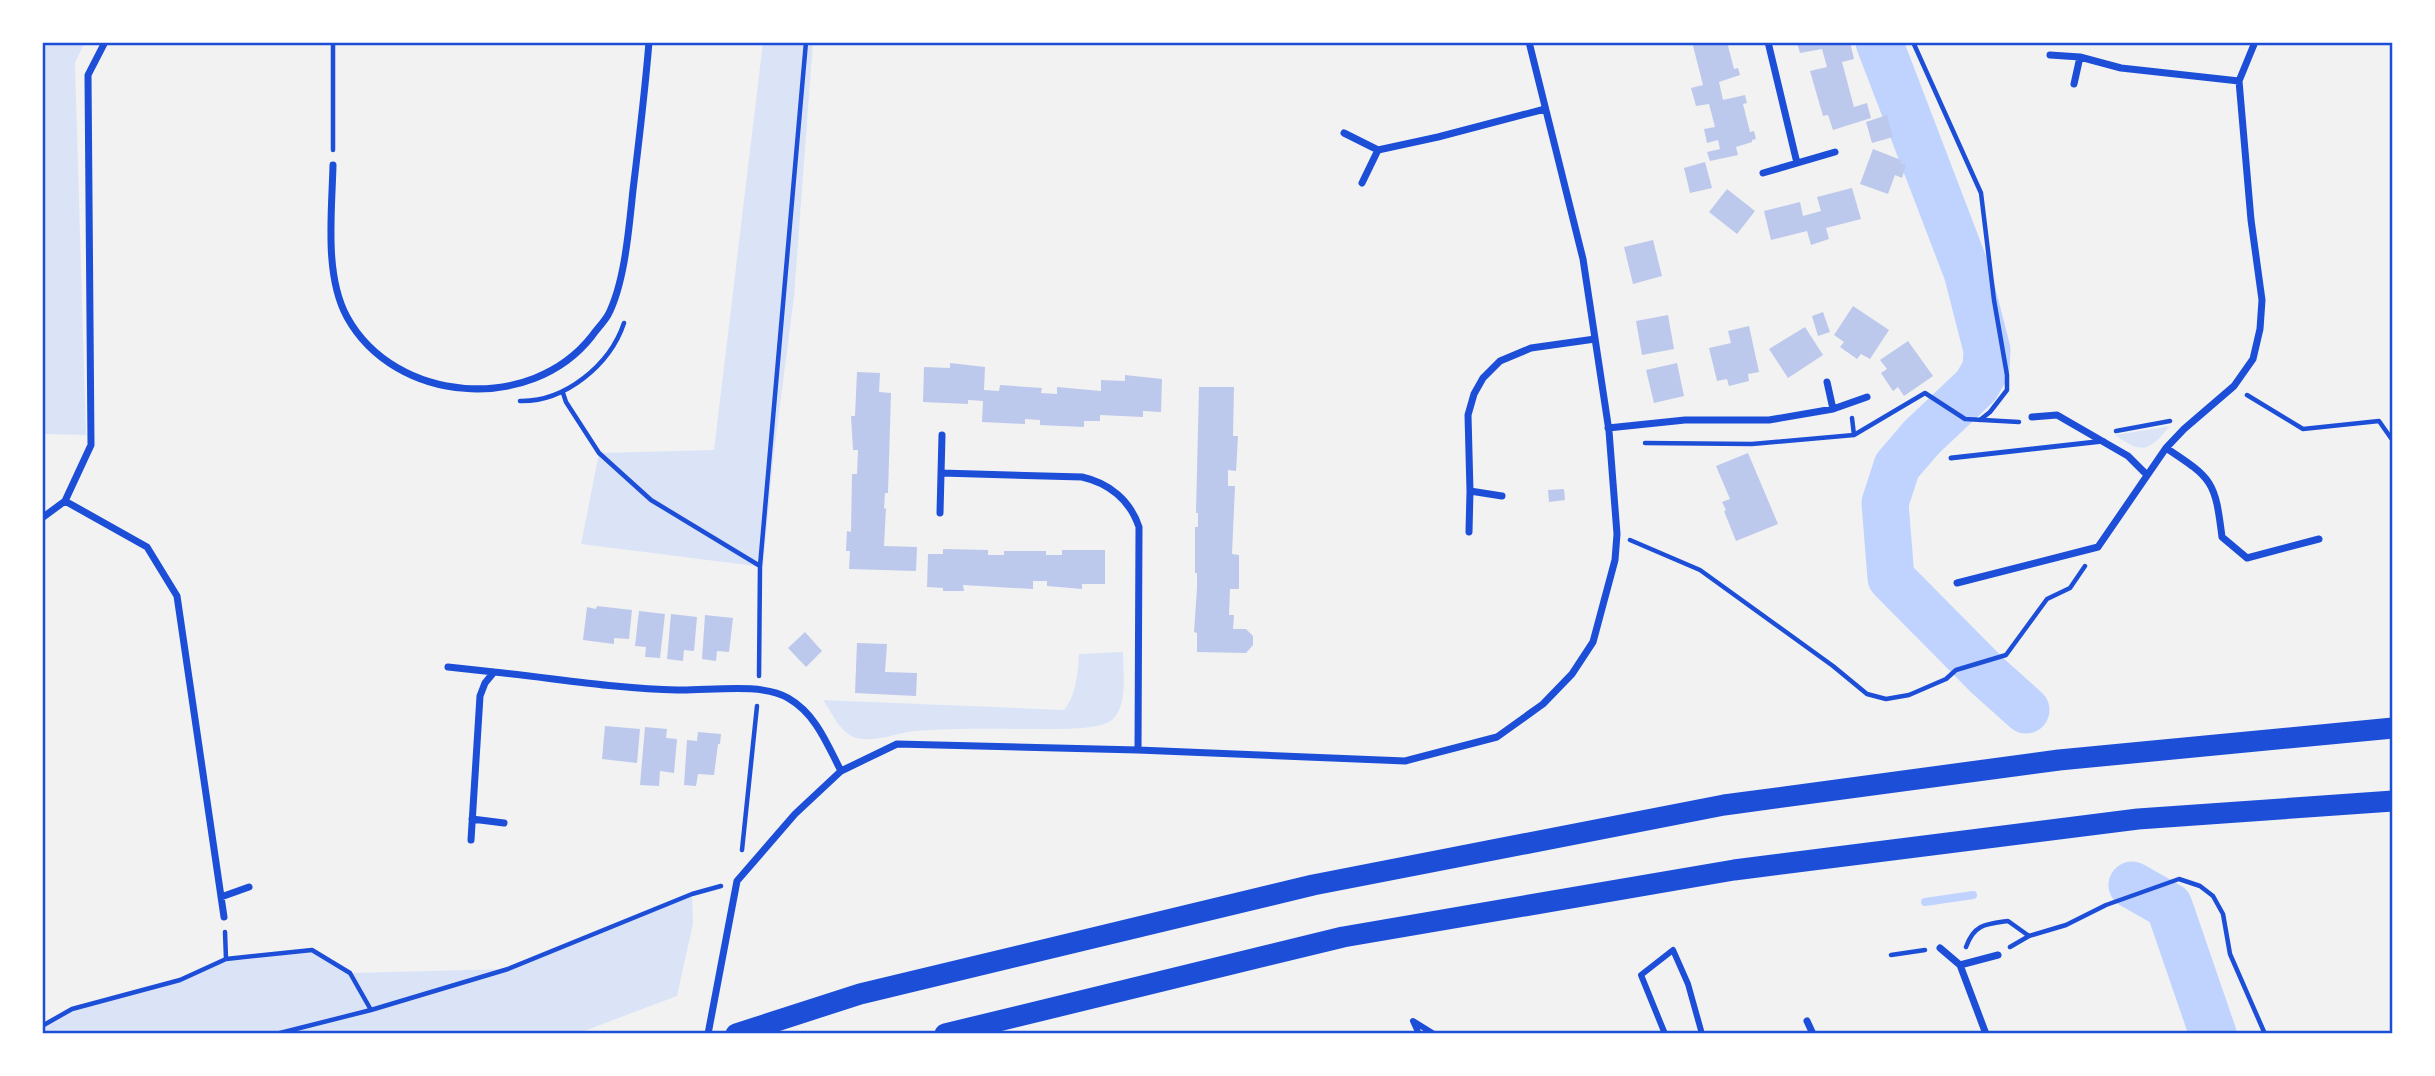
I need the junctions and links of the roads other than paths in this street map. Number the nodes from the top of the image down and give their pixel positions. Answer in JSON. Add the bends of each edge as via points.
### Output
{"nodes":[{"id":1,"x":105,"y":42,"type":"edge"},
{"id":2,"x":649,"y":42,"type":"edge"},
{"id":3,"x":1529,"y":42,"type":"edge"},
{"id":4,"x":1768,"y":42,"type":"edge"},
{"id":5,"x":2255,"y":42,"type":"edge"},
{"id":6,"x":2050,"y":55,"type":"dead end"},
{"id":7,"x":2080,"y":57,"type":"junction"},
{"id":8,"x":2239,"y":81,"type":"junction"},
{"id":9,"x":2074,"y":84,"type":"dead end"},
{"id":10,"x":1545,"y":109,"type":"junction"},
{"id":11,"x":1344,"y":133,"type":"dead end"},
{"id":12,"x":1378,"y":150,"type":"junction"},
{"id":13,"x":1835,"y":152,"type":"dead end"},
{"id":14,"x":1797,"y":163,"type":"junction"},
{"id":15,"x":333,"y":165,"type":"road end"},
{"id":16,"x":1763,"y":173,"type":"dead end"},
{"id":17,"x":1362,"y":183,"type":"dead end"},
{"id":18,"x":1595,"y":339,"type":"junction"},
{"id":19,"x":1828,"y":382,"type":"dead end"},
{"id":20,"x":1867,"y":397,"type":"dead end"},
{"id":21,"x":1833,"y":409,"type":"junction"},
{"id":22,"x":2032,"y":417,"type":"dead end"},
{"id":23,"x":1608,"y":428,"type":"junction"},
{"id":24,"x":942,"y":435,"type":"dead end"},
{"id":25,"x":2104,"y":441,"type":"junction"},
{"id":26,"x":2166,"y":448,"type":"junction"},
{"id":27,"x":1951,"y":458,"type":"dead end"},
{"id":28,"x":941,"y":473,"type":"junction"},
{"id":29,"x":2147,"y":475,"type":"junction"},
{"id":30,"x":1470,"y":491,"type":"junction"},
{"id":31,"x":1502,"y":496,"type":"dead end"},
{"id":32,"x":65,"y":501,"type":"junction"},
{"id":33,"x":940,"y":513,"type":"dead end"},
{"id":34,"x":42,"y":519,"type":"edge"},
{"id":35,"x":1469,"y":532,"type":"dead end"},
{"id":36,"x":2319,"y":539,"type":"dead end"},
{"id":37,"x":1957,"y":583,"type":"dead end"},
{"id":38,"x":448,"y":667,"type":"dead end"},
{"id":39,"x":494,"y":672,"type":"junction"},
{"id":40,"x":2393,"y":728,"type":"edge"},
{"id":41,"x":1138,"y":750,"type":"junction"},
{"id":42,"x":841,"y":771,"type":"junction"},
{"id":43,"x":2393,"y":801,"type":"edge"},
{"id":44,"x":472,"y":819,"type":"junction"},
{"id":45,"x":504,"y":823,"type":"dead end"},
{"id":46,"x":471,"y":840,"type":"dead end"},
{"id":47,"x":249,"y":887,"type":"dead end"},
{"id":48,"x":221,"y":897,"type":"junction"},
{"id":49,"x":224,"y":917,"type":"road end"},
{"id":50,"x":1940,"y":948,"type":"road end"},
{"id":51,"x":1998,"y":955,"type":"dead end"},
{"id":52,"x":1960,"y":965,"type":"junction"},
{"id":53,"x":1807,"y":1021,"type":"dead end"},
{"id":54,"x":708,"y":1034,"type":"edge"},
{"id":55,"x":736,"y":1034,"type":"edge"},
{"id":56,"x":945,"y":1034,"type":"edge"},
{"id":57,"x":1419,"y":1034,"type":"edge"},
{"id":58,"x":1434,"y":1034,"type":"edge"},
{"id":59,"x":1665,"y":1034,"type":"edge"},
{"id":60,"x":1702,"y":1034,"type":"edge"},
{"id":61,"x":1813,"y":1034,"type":"edge"},
{"id":62,"x":1986,"y":1034,"type":"edge"}],
"edges":[{"from":1,"to":32,"type":"street","via":[[89,75],[91,445]]},
{"from":2,"to":15,"type":"street","via":[[628,234],[615,296],[607,316],[584,346],[538,377],[499,388],[458,388],[401,371],[367,344],[346,316],[331,258]]},
{"from":3,"to":10,"type":"street"},
{"from":4,"to":14,"type":"street"},
{"from":5,"to":8,"type":"street"},
{"from":6,"to":7,"type":"street"},
{"from":7,"to":8,"type":"street","via":[[2122,68]]},
{"from":7,"to":9,"type":"street"},
{"from":8,"to":26,"type":"street","via":[[2262,300],[2260,329],[2253,359],[2234,387]]},
{"from":10,"to":12,"type":"street"},
{"from":10,"to":18,"type":"street","via":[[1583,259]]},
{"from":11,"to":12,"type":"street"},
{"from":12,"to":17,"type":"street"},
{"from":13,"to":14,"type":"street"},
{"from":14,"to":16,"type":"street"},
{"from":18,"to":23,"type":"street"},
{"from":18,"to":30,"type":"street","via":[[1531,348],[1500,361],[1483,378],[1468,415]]},
{"from":19,"to":21,"type":"street"},
{"from":20,"to":21,"type":"street"},
{"from":21,"to":23,"type":"street","via":[[1769,420]]},
{"from":22,"to":25,"type":"street","via":[[2057,415]]},
{"from":23,"to":41,"type":"street","via":[[1617,534],[1615,560],[1592,642],[1572,674],[1543,704],[1497,737],[1405,761]]},
{"from":24,"to":28,"type":"street"},
{"from":25,"to":27,"type":"lane"},
{"from":25,"to":29,"type":"street"},
{"from":26,"to":29,"type":"street"},
{"from":26,"to":36,"type":"street","via":[[2210,481],[2218,501],[2222,537],[2247,558]]},
{"from":28,"to":33,"type":"street"},
{"from":28,"to":41,"type":"street","via":[[1082,477],[1102,483],[1129,505],[1139,527]]},
{"from":29,"to":37,"type":"street","via":[[2098,547]]},
{"from":30,"to":31,"type":"street"},
{"from":30,"to":35,"type":"street"},
{"from":32,"to":34,"type":"street"},
{"from":32,"to":48,"type":"street","via":[[147,547],[177,596]]},
{"from":38,"to":39,"type":"street"},
{"from":39,"to":42,"type":"street","via":[[676,690],[775,692],[805,710]]},
{"from":39,"to":44,"type":"street","via":[[480,696]]},
{"from":40,"to":55,"type":"highway","via":[[2059,760],[1724,805],[1313,885],[860,994]]},
{"from":41,"to":42,"type":"street","via":[[897,744]]},
{"from":42,"to":54,"type":"street","via":[[795,814],[737,881]]},
{"from":43,"to":56,"type":"highway","via":[[2138,819],[1734,870],[1343,937]]},
{"from":44,"to":45,"type":"street"},
{"from":44,"to":46,"type":"street"},
{"from":47,"to":48,"type":"street"},
{"from":48,"to":49,"type":"street"},
{"from":50,"to":52,"type":"street"},
{"from":51,"to":52,"type":"street"},
{"from":52,"to":62,"type":"street"},
{"from":53,"to":61,"type":"street"},
{"from":57,"to":58,"type":"street","via":[[1413,1021]]},
{"from":59,"to":60,"type":"street","via":[[1640,975],[1673,950]]}]}
